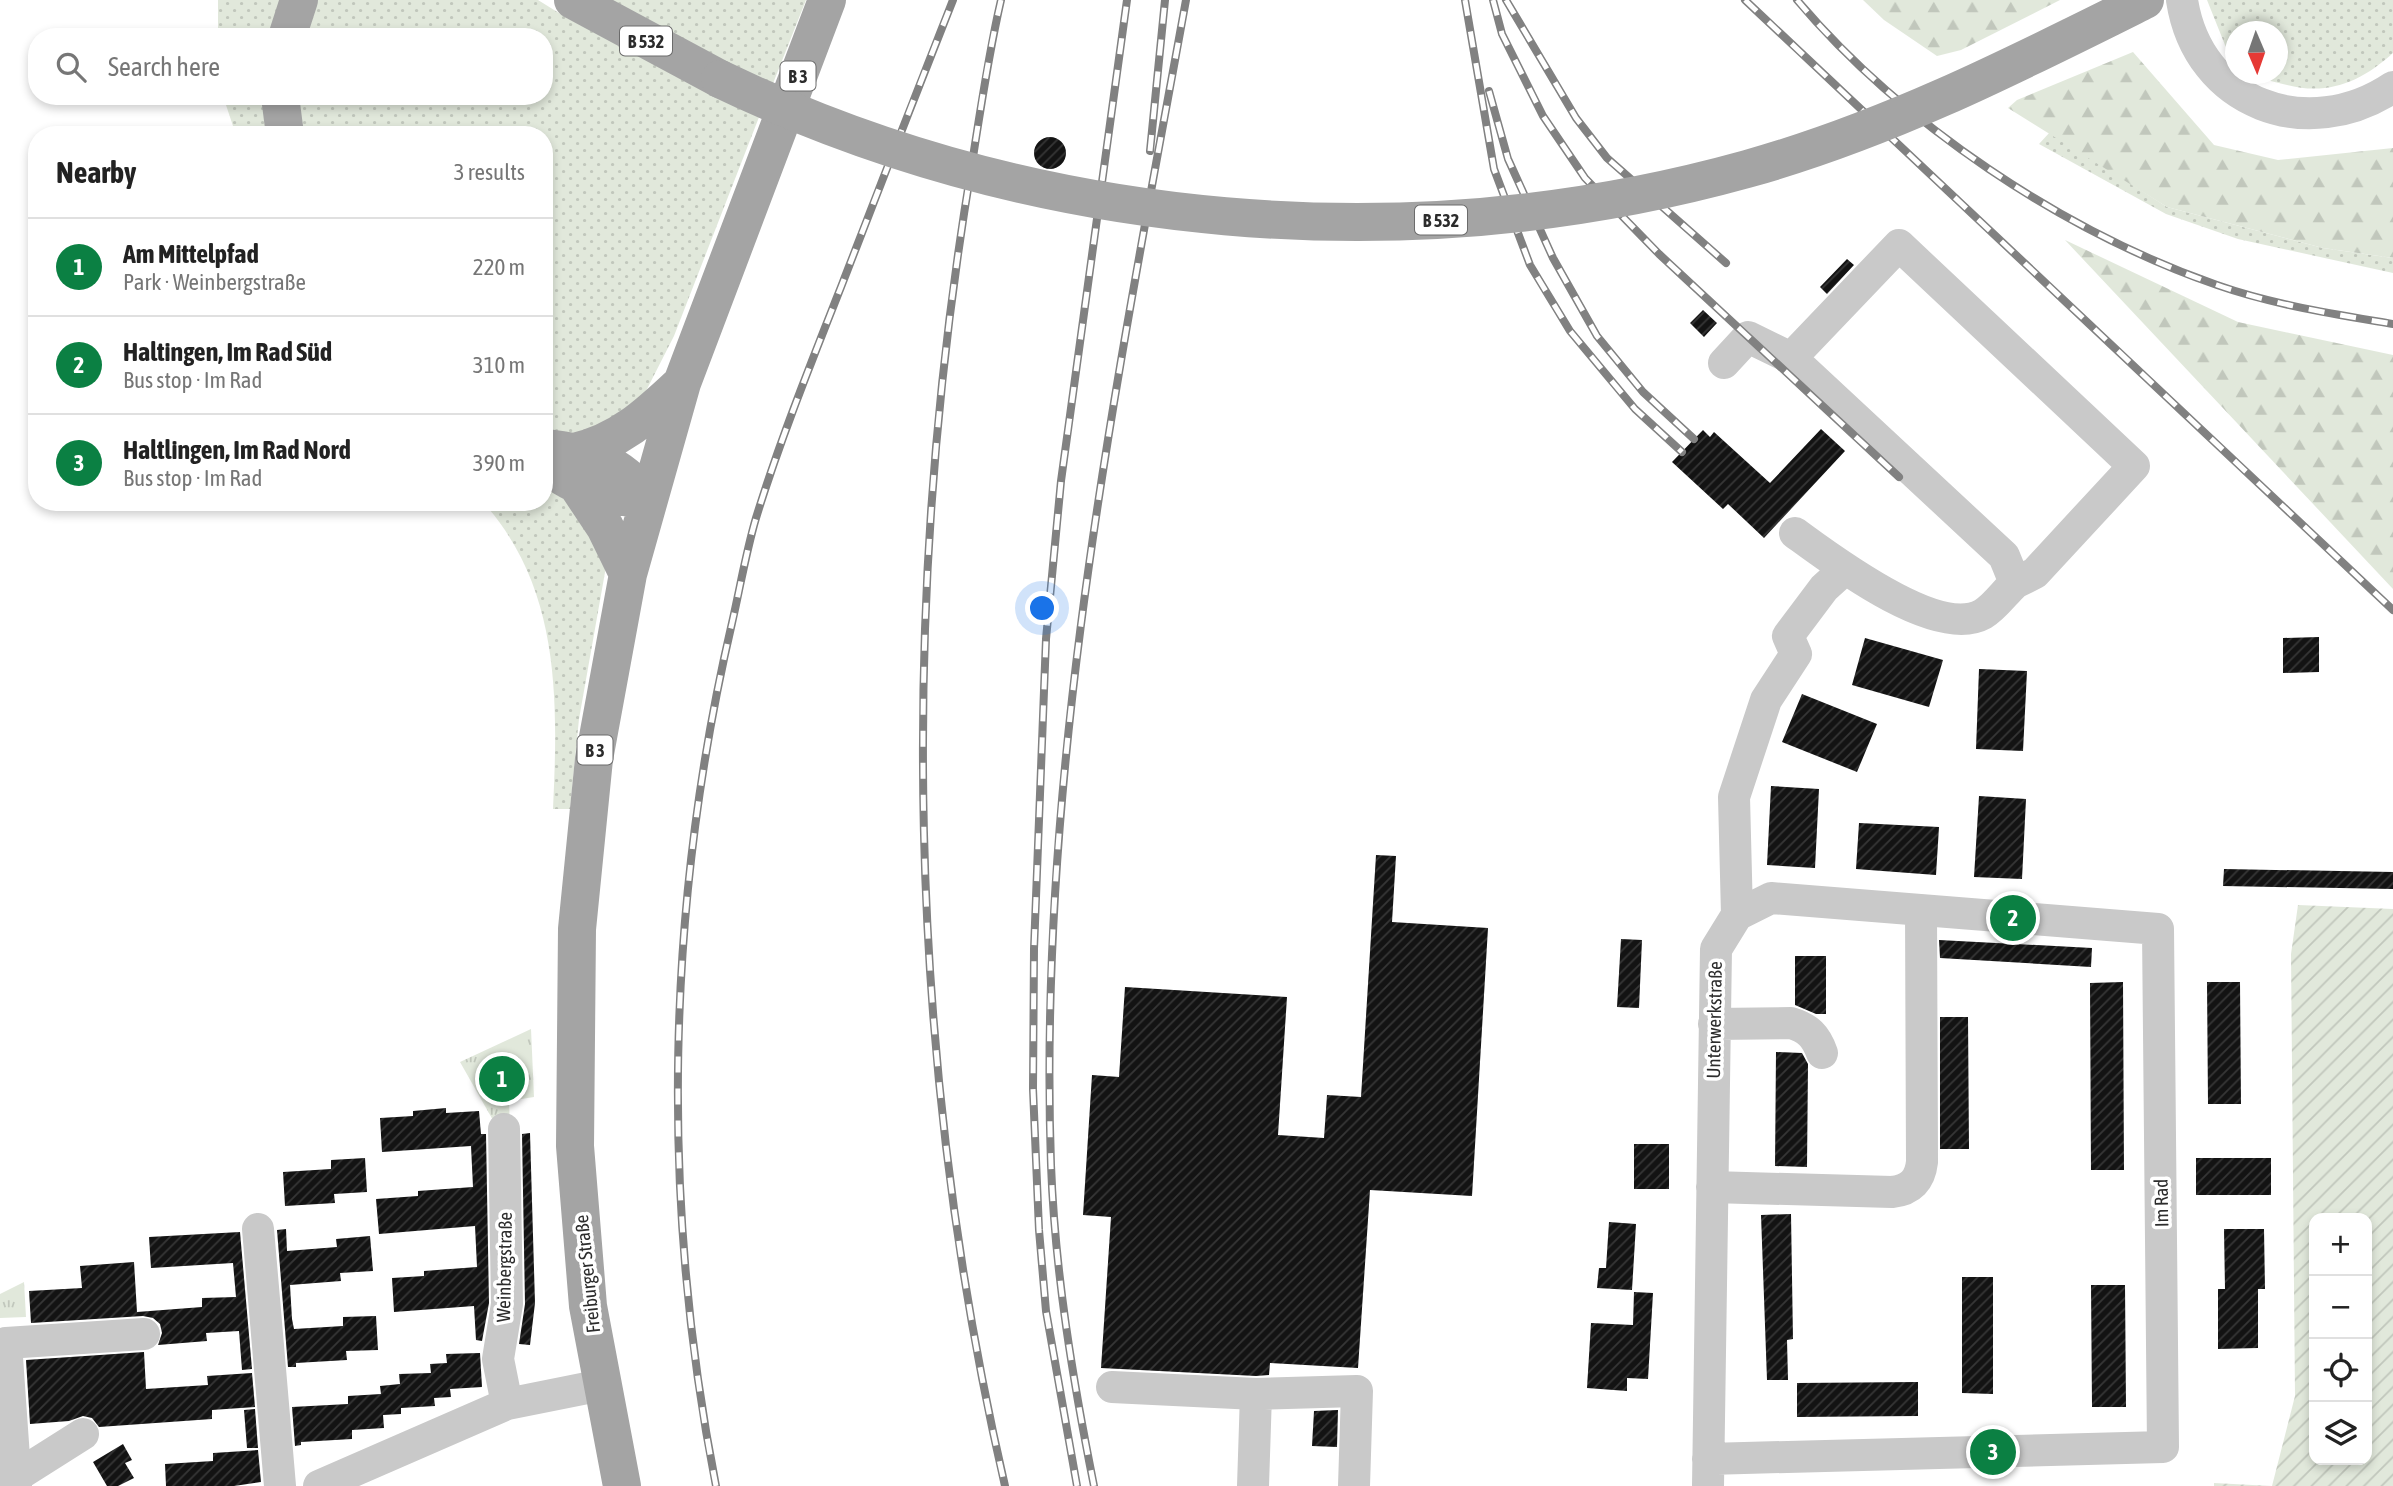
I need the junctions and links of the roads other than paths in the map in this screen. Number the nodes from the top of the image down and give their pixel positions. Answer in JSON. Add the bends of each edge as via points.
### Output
{"nodes":[{"id":1,"x":299,"y":0,"type":"edge"},
{"id":2,"x":573,"y":0,"type":"edge"},
{"id":3,"x":828,"y":0,"type":"edge"},
{"id":4,"x":2144,"y":0,"type":"edge"},
{"id":5,"x":2182,"y":0,"type":"edge"},
{"id":6,"x":290,"y":28,"type":"edge"},
{"id":7,"x":2393,"y":87,"type":"edge"},
{"id":8,"x":281,"y":105,"type":"edge"},
{"id":9,"x":284,"y":126,"type":"edge"},
{"id":10,"x":1791,"y":358,"type":"junction"},
{"id":11,"x":1724,"y":363,"type":"dead end"},
{"id":12,"x":682,"y":383,"type":"junction"},
{"id":13,"x":560,"y":462,"type":"edge"},
{"id":14,"x":647,"y":498,"type":"junction"},
{"id":15,"x":1795,"y":533,"type":"dead end"},
{"id":16,"x":628,"y":574,"type":"junction"},
{"id":17,"x":1834,"y":579,"type":"junction"},
{"id":18,"x":2015,"y":583,"type":"junction"},
{"id":19,"x":1922,"y":910,"type":"junction"},
{"id":20,"x":1737,"y":915,"type":"junction"},
{"id":21,"x":1714,"y":1024,"type":"junction"},
{"id":22,"x":1822,"y":1054,"type":"dead end"},
{"id":23,"x":504,"y":1129,"type":"dead end"},
{"id":24,"x":1712,"y":1186,"type":"junction"},
{"id":25,"x":258,"y":1228,"type":"dead end"},
{"id":26,"x":144,"y":1334,"type":"dead end"},
{"id":27,"x":602,"y":1385,"type":"junction"},
{"id":28,"x":1112,"y":1387,"type":"dead end"},
{"id":29,"x":1256,"y":1395,"type":"junction"},
{"id":30,"x":507,"y":1404,"type":"junction"},
{"id":31,"x":83,"y":1434,"type":"dead end"},
{"id":32,"x":1708,"y":1472,"type":"edge"},
{"id":33,"x":15,"y":1481,"type":"edge"},
{"id":34,"x":280,"y":1486,"type":"edge"},
{"id":35,"x":319,"y":1486,"type":"edge"},
{"id":36,"x":622,"y":1486,"type":"edge"},
{"id":37,"x":1253,"y":1486,"type":"edge"},
{"id":38,"x":1354,"y":1486,"type":"edge"}],
"edges":[{"from":1,"to":6,"type":"main road"},
{"from":2,"to":4,"type":"main road","number":"B 532","bridge":true,"via":[[720,79],[873,142],[1038,189],[1259,220],[1423,221],[1554,209],[1748,169],[1979,83]]},
{"from":3,"to":12,"type":"main road","number":"B 3"},
{"from":5,"to":7,"type":"street","via":[[2198,50],[2212,69],[2247,97],[2270,108],[2293,114],[2336,113],[2369,103]]},
{"from":8,"to":9,"type":"main road"},
{"from":10,"to":11,"type":"street","via":[[1748,337]]},
{"from":10,"to":18,"type":"street","via":[[2004,556]]},
{"from":10,"to":18,"type":"street","via":[[1899,245],[2134,466],[2035,573]]},
{"from":12,"to":13,"type":"main road","via":[[620,436]]},
{"from":12,"to":14,"type":"main road","number":"B 3"},
{"from":13,"to":14,"type":"main road","via":[[620,469]]},
{"from":13,"to":16,"type":"main road","via":[[605,527]]},
{"from":14,"to":16,"type":"main road","number":"B 3"},
{"from":15,"to":17,"type":"street"},
{"from":16,"to":27,"type":"main road","name":"Freiburger Straße","number":"B 3","via":[[592,771],[577,929],[575,1146],[583,1259]]},
{"from":17,"to":18,"type":"street","via":[[1960,621],[1984,614]]},
{"from":17,"to":20,"type":"street","via":[[1788,636],[1796,654],[1766,700],[1734,797]]},
{"from":19,"to":20,"type":"street","name":"Im Rad","via":[[1771,898]]},
{"from":19,"to":24,"type":"street","via":[[1922,1162],[1917,1180],[1892,1192]]},
{"from":19,"to":32,"type":"street","name":"Im Rad","via":[[2158,929],[2163,1447]]},
{"from":20,"to":21,"type":"street","name":"Unterwerkstraße","via":[[1716,949]]},
{"from":21,"to":22,"type":"street","via":[[1802,1026],[1818,1042]]},
{"from":21,"to":24,"type":"street","name":"Unterwerkstraße"},
{"from":23,"to":30,"type":"street","name":"Weinbergstraße","via":[[507,1304],[498,1359]]},
{"from":24,"to":32,"type":"street","name":"Unterwerkstraße"},
{"from":25,"to":34,"type":"street"},
{"from":26,"to":33,"type":"street","via":[[6,1343]]},
{"from":27,"to":30,"type":"street"},
{"from":27,"to":36,"type":"main road","name":"Freiburger Straße","number":"B 3"},
{"from":28,"to":29,"type":"street"},
{"from":29,"to":37,"type":"street"},
{"from":29,"to":38,"type":"street","via":[[1357,1391]]},
{"from":30,"to":35,"type":"street"},
{"from":31,"to":33,"type":"street"}]}
